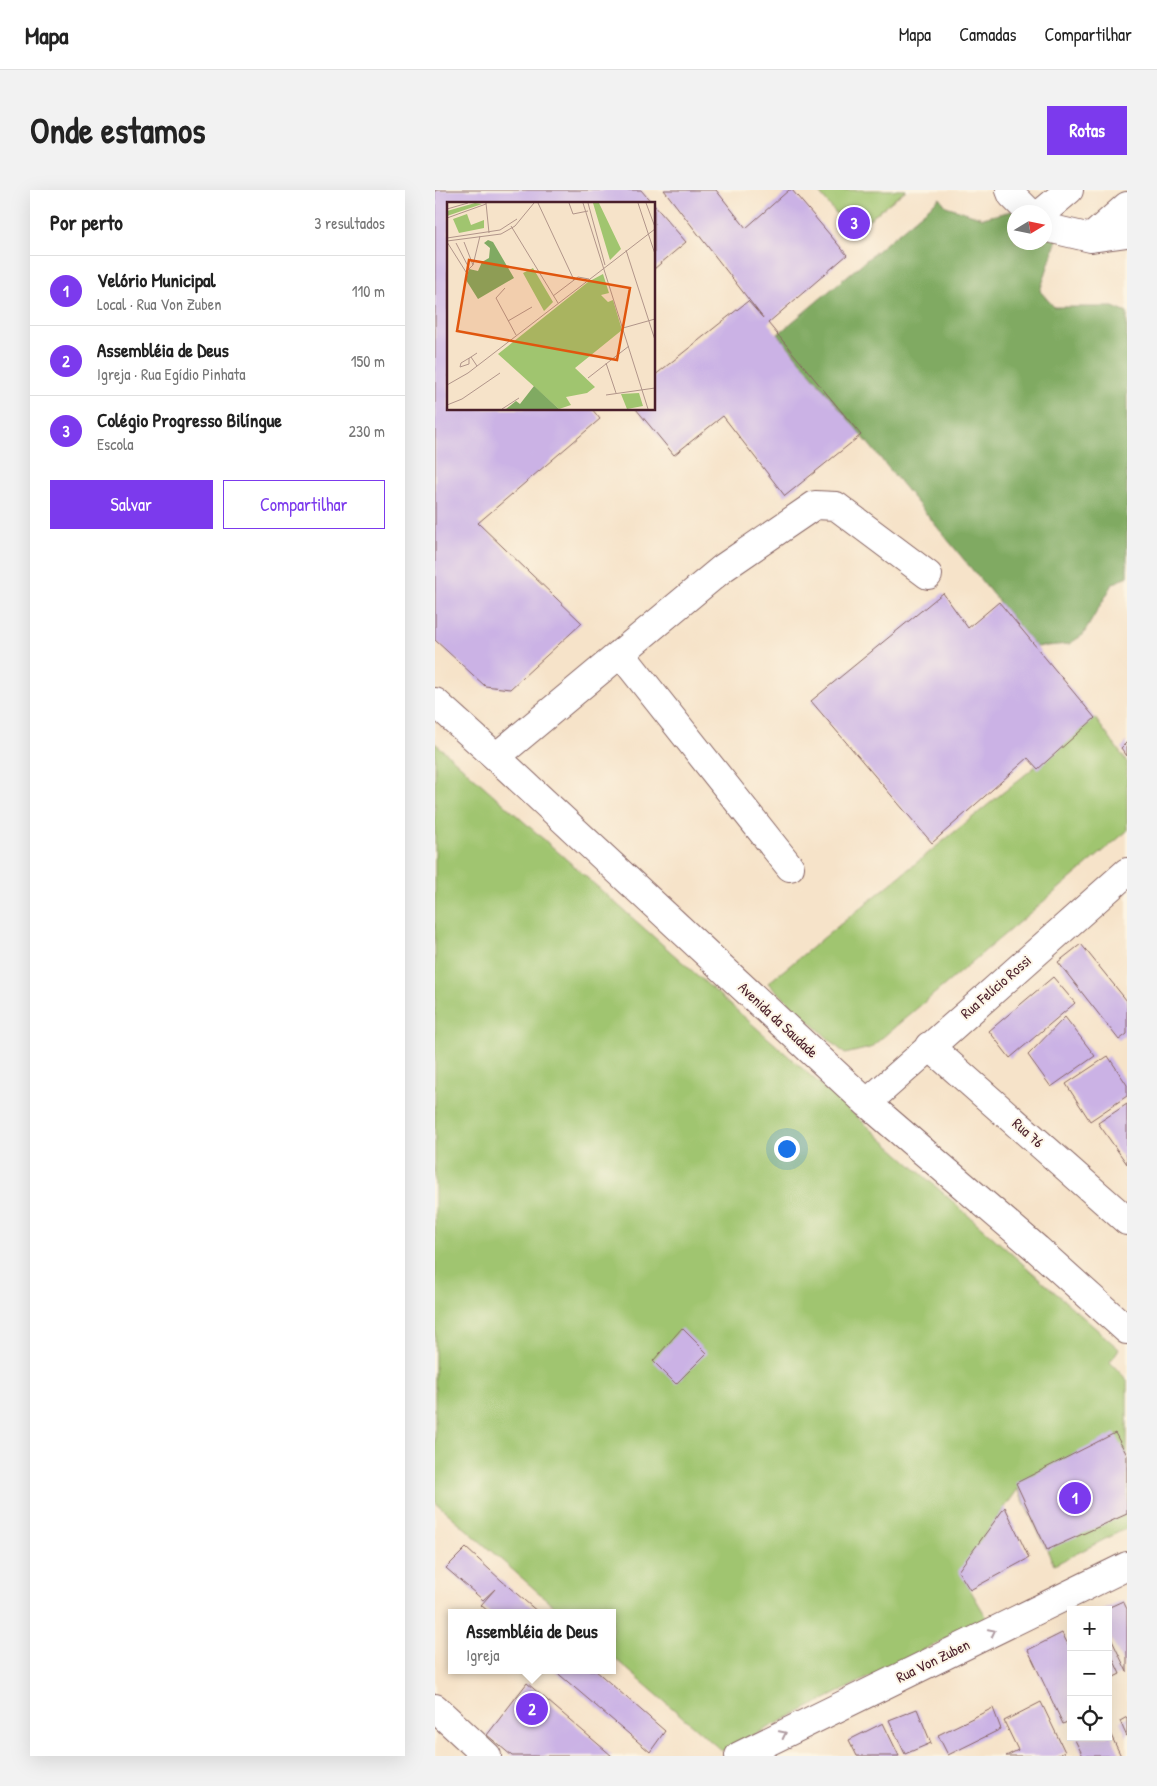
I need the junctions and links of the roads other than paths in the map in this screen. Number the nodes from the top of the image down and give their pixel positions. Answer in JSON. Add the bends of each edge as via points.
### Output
{"nodes":[{"id":1,"x":1010,"y":190,"type":"edge"},
{"id":2,"x":1069,"y":190,"type":"edge"},
{"id":3,"x":1022,"y":205,"type":"edge"},
{"id":4,"x":1051,"y":205,"type":"edge"},
{"id":5,"x":1127,"y":206,"type":"edge"},
{"id":6,"x":1052,"y":229,"type":"edge"},
{"id":7,"x":1127,"y":233,"type":"edge"},
{"id":8,"x":1091,"y":238,"type":"junction"},
{"id":9,"x":928,"y":574,"type":"dead end"},
{"id":10,"x":621,"y":654,"type":"junction"},
{"id":11,"x":435,"y":702,"type":"edge"},
{"id":12,"x":496,"y":757,"type":"junction"},
{"id":13,"x":789,"y":867,"type":"dead end"},
{"id":14,"x":1127,"y":872,"type":"edge"},
{"id":15,"x":929,"y":1046,"type":"junction"},
{"id":16,"x":867,"y":1103,"type":"junction"},
{"id":17,"x":1124,"y":1213,"type":"edge"},
{"id":18,"x":1127,"y":1330,"type":"edge"},
{"id":19,"x":1127,"y":1566,"type":"edge"},
{"id":20,"x":435,"y":1708,"type":"edge"},
{"id":21,"x":741,"y":1755,"type":"edge"},
{"id":22,"x":487,"y":1756,"type":"edge"}],
"edges":[{"from":1,"to":3,"type":"street"},
{"from":2,"to":4,"type":"street"},
{"from":5,"to":8,"type":"street"},
{"from":6,"to":8,"type":"street"},
{"from":7,"to":8,"type":"street"},
{"from":9,"to":10,"type":"street","via":[[837,506],[815,505],[723,568]]},
{"from":10,"to":12,"type":"street"},
{"from":10,"to":13,"type":"street"},
{"from":11,"to":12,"type":"street","name":"Avenida da Saudade"},
{"from":12,"to":16,"type":"street","name":"Avenida da Saudade"},
{"from":14,"to":15,"type":"street","name":"Rua Felício Rossi"},
{"from":15,"to":16,"type":"street","name":"Rua Felício Rossi"},
{"from":15,"to":17,"type":"street","name":"Rua 76"},
{"from":16,"to":18,"type":"street","name":"Avenida da Saudade"},
{"from":21,"to":19,"type":"street","name":"Rua Von Zuben","one_way":true},
{"from":20,"to":22,"type":"street"}]}
